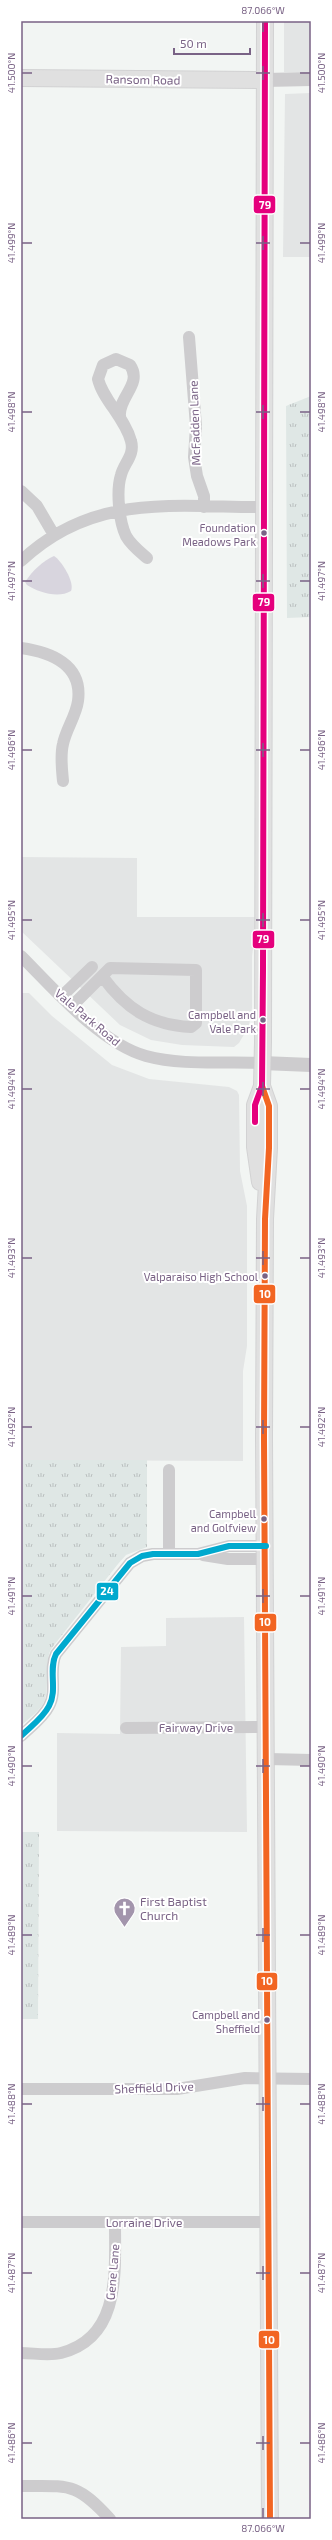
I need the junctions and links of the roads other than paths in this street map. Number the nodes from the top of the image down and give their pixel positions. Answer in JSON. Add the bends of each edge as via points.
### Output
{"nodes":[{"id":1,"x":265,"y":21,"type":"edge"},
{"id":2,"x":21,"y":78,"type":"edge"},
{"id":3,"x":311,"y":79,"type":"edge"},
{"id":4,"x":265,"y":80,"type":"junction"},
{"id":5,"x":189,"y":337,"type":"dead end"},
{"id":6,"x":120,"y":416,"type":"dead end"},
{"id":7,"x":21,"y":491,"type":"edge"},
{"id":8,"x":204,"y":507,"type":"junction"},
{"id":9,"x":263,"y":507,"type":"junction"},
{"id":10,"x":121,"y":510,"type":"junction"},
{"id":11,"x":54,"y":535,"type":"junction"},
{"id":12,"x":147,"y":558,"type":"dead end"},
{"id":13,"x":21,"y":561,"type":"edge"},
{"id":14,"x":21,"y":648,"type":"edge"},
{"id":15,"x":63,"y":781,"type":"dead end"},
{"id":16,"x":21,"y":956,"type":"edge"},
{"id":17,"x":92,"y":967,"type":"dead end"},
{"id":18,"x":102,"y":976,"type":"junction"},
{"id":19,"x":62,"y":996,"type":"junction"},
{"id":20,"x":72,"y":1006,"type":"junction"},
{"id":21,"x":262,"y":1063,"type":"junction"},
{"id":22,"x":311,"y":1065,"type":"edge"},
{"id":23,"x":170,"y":1470,"type":"dead end"},
{"id":24,"x":266,"y":1552,"type":"junction"},
{"id":25,"x":170,"y":1554,"type":"junction"},
{"id":26,"x":267,"y":1727,"type":"junction"},
{"id":27,"x":126,"y":1728,"type":"dead end"},
{"id":28,"x":21,"y":1736,"type":"edge"},
{"id":29,"x":268,"y":1759,"type":"junction"},
{"id":30,"x":311,"y":1760,"type":"edge"},
{"id":31,"x":268,"y":2079,"type":"junction"},
{"id":32,"x":311,"y":2079,"type":"edge"},
{"id":33,"x":21,"y":2089,"type":"edge"},
{"id":34,"x":21,"y":2222,"type":"edge"},
{"id":35,"x":115,"y":2222,"type":"junction"},
{"id":36,"x":268,"y":2222,"type":"junction"},
{"id":37,"x":21,"y":2353,"type":"edge"},
{"id":38,"x":21,"y":2486,"type":"edge"},
{"id":39,"x":110,"y":2519,"type":"edge"},
{"id":40,"x":270,"y":2519,"type":"edge"}],
"edges":[{"from":1,"to":4,"type":"main road"},
{"from":2,"to":4,"type":"main road","name":"Ransom Road"},
{"from":3,"to":4,"type":"street"},
{"from":4,"to":9,"type":"main road"},
{"from":5,"to":8,"type":"street","name":"McFadden Lane","via":[[196,426],[195,462],[204,496]]},
{"from":6,"to":10,"type":"street","via":[[132,446],[119,483]]},
{"from":7,"to":11,"type":"street","via":[[36,506]]},
{"from":8,"to":9,"type":"street"},
{"from":8,"to":10,"type":"street"},
{"from":9,"to":21,"type":"main road"},
{"from":10,"to":11,"type":"street","via":[[88,518]]},
{"from":10,"to":12,"type":"street","via":[[126,535]]},
{"from":11,"to":13,"type":"street"},
{"from":14,"to":15,"type":"street","via":[[42,651],[56,657],[69,668],[75,680],[78,701],[62,745]]},
{"from":16,"to":19,"type":"street","name":"Vale Park Road"},
{"from":17,"to":19,"type":"street"},
{"from":18,"to":18,"type":"street","via":[[110,968],[196,970],[196,1023],[191,1027],[173,1026],[149,1019],[125,1004]]},
{"from":18,"to":20,"type":"street"},
{"from":19,"to":20,"type":"street","name":"Vale Park Road"},
{"from":20,"to":21,"type":"street","name":"Vale Park Road","via":[[113,1040],[146,1056],[172,1060]]},
{"from":21,"to":22,"type":"street"},
{"from":21,"to":24,"type":"main road","via":[[262,1086],[255,1105],[255,1147],[265,1219]]},
{"from":23,"to":25,"type":"street"},
{"from":24,"to":25,"type":"street","via":[[229,1546],[198,1554]]},
{"from":24,"to":26,"type":"main road"},
{"from":25,"to":28,"type":"street","via":[[142,1556],[130,1563],[60,1648],[54,1659],[49,1706]]},
{"from":26,"to":27,"type":"street","name":"Fairway Drive"},
{"from":26,"to":29,"type":"main road"},
{"from":29,"to":30,"type":"street"},
{"from":29,"to":31,"type":"main road"},
{"from":31,"to":32,"type":"street","name":"Sheffield Drive"},
{"from":31,"to":33,"type":"street","name":"Sheffield Drive","via":[[225,2080],[177,2089]]},
{"from":31,"to":36,"type":"main road"},
{"from":34,"to":35,"type":"street","name":"Lorraine Drive"},
{"from":35,"to":36,"type":"street","name":"Lorraine Drive"},
{"from":35,"to":37,"type":"street","name":"Gene Lane","via":[[113,2284],[105,2321],[91,2338],[76,2347],[59,2353]]},
{"from":36,"to":40,"type":"main road"},
{"from":38,"to":39,"type":"street","via":[[74,2488],[89,2497]]}]}
